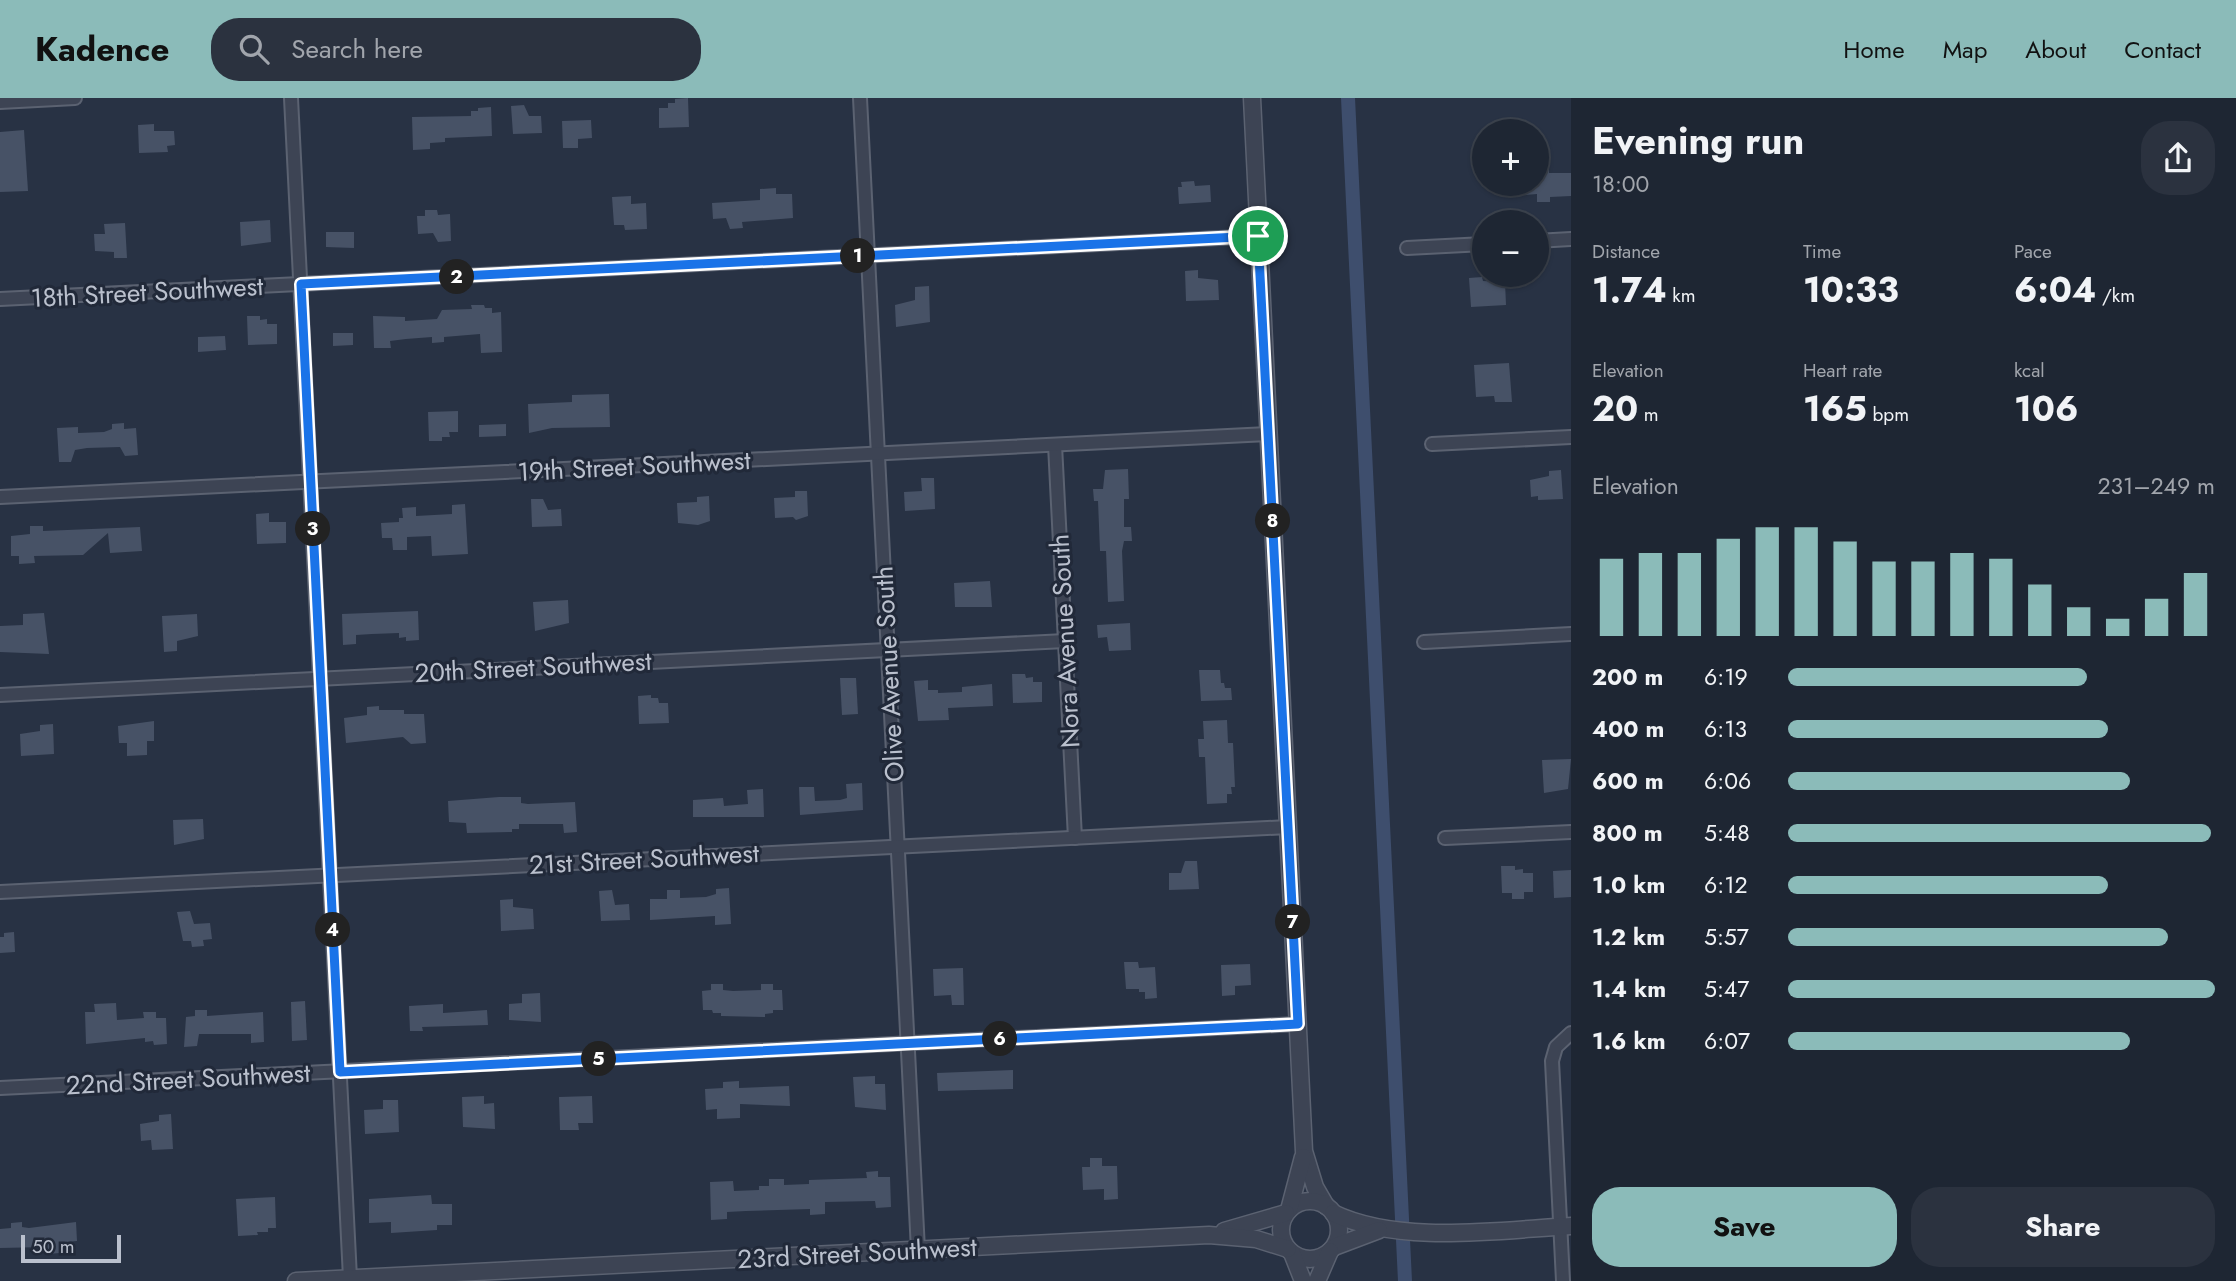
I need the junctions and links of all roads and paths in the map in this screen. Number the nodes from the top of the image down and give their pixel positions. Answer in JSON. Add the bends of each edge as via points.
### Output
{"nodes":[{"id":1,"x":75,"y":98,"type":"edge"},
{"id":2,"x":291,"y":98,"type":"edge"},
{"id":3,"x":860,"y":98,"type":"edge"},
{"id":4,"x":1252,"y":98,"type":"edge"},
{"id":5,"x":0,"y":102,"type":"edge"},
{"id":6,"x":1258,"y":236,"type":"junction"},
{"id":7,"x":1571,"y":239,"type":"edge"},
{"id":8,"x":1549,"y":240,"type":"edge"},
{"id":9,"x":1472,"y":245,"type":"edge"},
{"id":10,"x":1407,"y":248,"type":"dead end"},
{"id":11,"x":868,"y":256,"type":"junction"},
{"id":12,"x":301,"y":284,"type":"junction"},
{"id":13,"x":0,"y":299,"type":"edge"},
{"id":14,"x":1268,"y":434,"type":"junction"},
{"id":15,"x":1571,"y":437,"type":"edge"},
{"id":16,"x":1432,"y":444,"type":"dead end"},
{"id":17,"x":1055,"y":445,"type":"junction"},
{"id":18,"x":878,"y":454,"type":"junction"},
{"id":19,"x":310,"y":481,"type":"junction"},
{"id":20,"x":0,"y":497,"type":"edge"},
{"id":21,"x":1571,"y":634,"type":"edge"},
{"id":22,"x":1065,"y":641,"type":"junction"},
{"id":23,"x":1424,"y":642,"type":"dead end"},
{"id":24,"x":888,"y":649,"type":"junction"},
{"id":25,"x":320,"y":678,"type":"junction"},
{"id":26,"x":0,"y":695,"type":"edge"},
{"id":27,"x":1288,"y":827,"type":"junction"},
{"id":28,"x":1571,"y":832,"type":"edge"},
{"id":29,"x":1075,"y":838,"type":"junction"},
{"id":30,"x":1445,"y":838,"type":"dead end"},
{"id":31,"x":898,"y":846,"type":"junction"},
{"id":32,"x":330,"y":876,"type":"junction"},
{"id":33,"x":0,"y":892,"type":"edge"},
{"id":34,"x":1298,"y":1024,"type":"junction"},
{"id":35,"x":1571,"y":1033,"type":"edge"},
{"id":36,"x":908,"y":1043,"type":"junction"},
{"id":37,"x":340,"y":1072,"type":"junction"},
{"id":38,"x":0,"y":1088,"type":"edge"},
{"id":39,"x":1304,"y":1151,"type":"junction"},
{"id":40,"x":1330,"y":1209,"type":"junction"},
{"id":41,"x":1288,"y":1211,"type":"junction"},
{"id":42,"x":1566,"y":1226,"type":"edge"},
{"id":43,"x":1384,"y":1230,"type":"junction"},
{"id":44,"x":1209,"y":1236,"type":"junction"},
{"id":45,"x":1332,"y":1249,"type":"junction"},
{"id":46,"x":918,"y":1250,"type":"junction"},
{"id":47,"x":1290,"y":1251,"type":"junction"},
{"id":48,"x":350,"y":1278,"type":"junction"},
{"id":49,"x":296,"y":1281,"type":"edge"},
{"id":50,"x":1303,"y":1281,"type":"edge"},
{"id":51,"x":1317,"y":1281,"type":"edge"},
{"id":52,"x":1563,"y":1281,"type":"edge"}],
"edges":[{"from":1,"to":5,"type":"street"},
{"from":2,"to":12,"type":"street"},
{"from":3,"to":11,"type":"street","name":"Olive Avenue South"},
{"from":4,"to":6,"type":"street"},
{"from":6,"to":11,"type":"street","name":"18th Street Southwest"},
{"from":6,"to":14,"type":"street"},
{"from":7,"to":8,"type":"street"},
{"from":9,"to":10,"type":"street"},
{"from":11,"to":12,"type":"street","name":"18th Street Southwest"},
{"from":11,"to":18,"type":"street","name":"Olive Avenue South"},
{"from":12,"to":13,"type":"street","name":"18th Street Southwest"},
{"from":12,"to":19,"type":"street"},
{"from":14,"to":17,"type":"street","name":"19th Street Southwest"},
{"from":14,"to":27,"type":"street"},
{"from":15,"to":16,"type":"street"},
{"from":17,"to":18,"type":"street","name":"19th Street Southwest"},
{"from":17,"to":22,"type":"street","name":"Nora Avenue South"},
{"from":18,"to":19,"type":"street","name":"19th Street Southwest"},
{"from":18,"to":24,"type":"street","name":"Olive Avenue South"},
{"from":19,"to":20,"type":"street","name":"19th Street Southwest"},
{"from":19,"to":25,"type":"street"},
{"from":21,"to":23,"type":"street"},
{"from":22,"to":24,"type":"street","name":"20th Street Southwest"},
{"from":22,"to":29,"type":"street","name":"Nora Avenue South"},
{"from":24,"to":25,"type":"street","name":"20th Street Southwest"},
{"from":24,"to":31,"type":"street","name":"Olive Avenue South"},
{"from":25,"to":26,"type":"street","name":"20th Street Southwest"},
{"from":25,"to":32,"type":"street"},
{"from":27,"to":29,"type":"street","name":"21st Street Southwest"},
{"from":27,"to":34,"type":"street"},
{"from":28,"to":30,"type":"street"},
{"from":29,"to":31,"type":"street","name":"21st Street Southwest"},
{"from":31,"to":32,"type":"street","name":"21st Street Southwest"},
{"from":31,"to":36,"type":"street","name":"Olive Avenue South"},
{"from":32,"to":33,"type":"street","name":"21st Street Southwest"},
{"from":32,"to":37,"type":"street"},
{"from":34,"to":36,"type":"street","name":"22nd Street Southwest"},
{"from":34,"to":39,"type":"street"},
{"from":35,"to":42,"type":"street","via":[[1556,1047],[1552,1061]]},
{"from":36,"to":37,"type":"street","name":"22nd Street Southwest"},
{"from":36,"to":46,"type":"street","name":"Olive Avenue South"},
{"from":37,"to":38,"type":"street","name":"22nd Street Southwest"},
{"from":37,"to":48,"type":"street"},
{"from":39,"to":40,"type":"street","via":[[1315,1187]]},
{"from":39,"to":41,"type":"street"},
{"from":40,"to":41,"type":"street","via":[[1311,1201]]},
{"from":40,"to":43,"type":"street","via":[[1356,1224]]},
{"from":40,"to":45,"type":"street","via":[[1339,1230]]},
{"from":41,"to":44,"type":"street","name":"23rd Street Southwest"},
{"from":41,"to":47,"type":"street","via":[[1281,1227]]},
{"from":42,"to":43,"type":"street"},
{"from":42,"to":52,"type":"street"},
{"from":43,"to":45,"type":"street"},
{"from":44,"to":46,"type":"street","name":"23rd Street Southwest"},
{"from":44,"to":47,"type":"street","name":"23rd Street Southwest","via":[[1255,1239]]},
{"from":45,"to":47,"type":"street","via":[[1307,1259]]},
{"from":45,"to":51,"type":"street"},
{"from":46,"to":48,"type":"street","name":"23rd Street Southwest"},
{"from":47,"to":50,"type":"street"},
{"from":48,"to":49,"type":"street","name":"23rd Street Southwest"}]}
